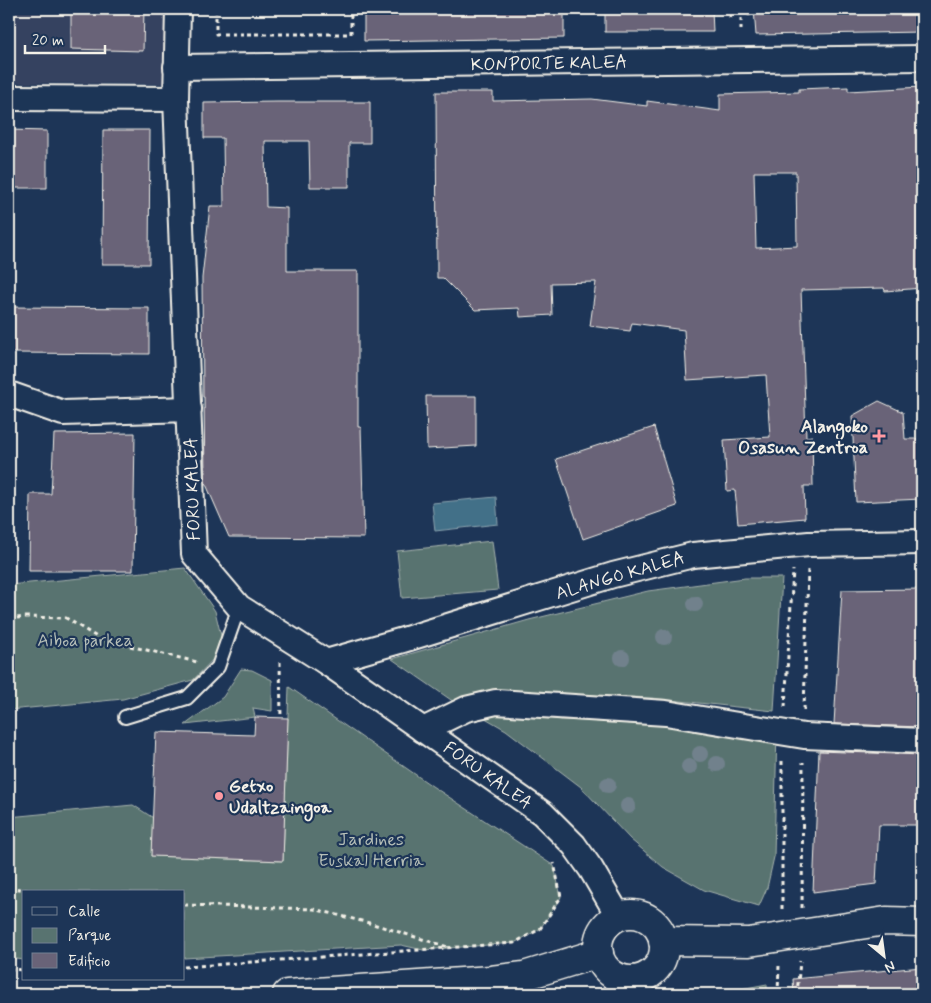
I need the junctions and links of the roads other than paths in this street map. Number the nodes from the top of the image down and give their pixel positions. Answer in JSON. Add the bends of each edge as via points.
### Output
{"nodes":[{"id":1,"x":178,"y":9,"type":"edge"},
{"id":2,"x":922,"y":58,"type":"edge"},
{"id":3,"x":176,"y":67,"type":"junction"},
{"id":4,"x":9,"y":98,"type":"edge"},
{"id":5,"x":176,"y":99,"type":"junction"},
{"id":6,"x":9,"y":394,"type":"edge"},
{"id":7,"x":189,"y":409,"type":"junction"},
{"id":8,"x":922,"y":542,"type":"edge"},
{"id":9,"x":239,"y":607,"type":"junction"},
{"id":10,"x":326,"y":662,"type":"junction"},
{"id":11,"x":125,"y":717,"type":"dead end"},
{"id":12,"x":423,"y":730,"type":"junction"},
{"id":13,"x":922,"y":741,"type":"edge"},
{"id":14,"x":619,"y":917,"type":"junction"},
{"id":15,"x":922,"y":922,"type":"edge"},
{"id":16,"x":663,"y":941,"type":"junction"},
{"id":17,"x":599,"y":953,"type":"junction"},
{"id":18,"x":287,"y":994,"type":"edge"}],
"edges":[{"from":1,"to":3,"type":"street","name":"FORU KALEA"},
{"from":2,"to":3,"type":"street","name":"KONPORTE KALEA"},
{"from":3,"to":5,"type":"street","name":"FORU KALEA"},
{"from":4,"to":5,"type":"street"},
{"from":5,"to":7,"type":"street","name":"FORU KALEA"},
{"from":6,"to":7,"type":"street","via":[[63,413]]},
{"from":7,"to":9,"type":"street","name":"FORU KALEA","via":[[194,554]]},
{"from":8,"to":10,"type":"street","name":"ALANGO KALEA","via":[[795,545],[693,555],[613,575]]},
{"from":9,"to":10,"type":"street","name":"FORU KALEA"},
{"from":9,"to":11,"type":"lane","via":[[218,667],[187,698]]},
{"from":10,"to":12,"type":"street","name":"FORU KALEA"},
{"from":12,"to":13,"type":"street","via":[[466,709],[496,702],[666,714],[804,736]]},
{"from":12,"to":14,"type":"street","name":"FORU KALEA","via":[[542,813],[574,845]]},
{"from":14,"to":16,"type":"street","via":[[636,914],[645,918],[654,923]]},
{"from":14,"to":17,"type":"street","via":[[607,924],[602,932],[598,942]]},
{"from":15,"to":16,"type":"street","via":[[886,921],[749,942]]},
{"from":16,"to":17,"type":"street","via":[[664,953],[660,963],[652,972],[637,979],[620,978],[610,972]]},
{"from":17,"to":18,"type":"street","via":[[524,976]]}]}
